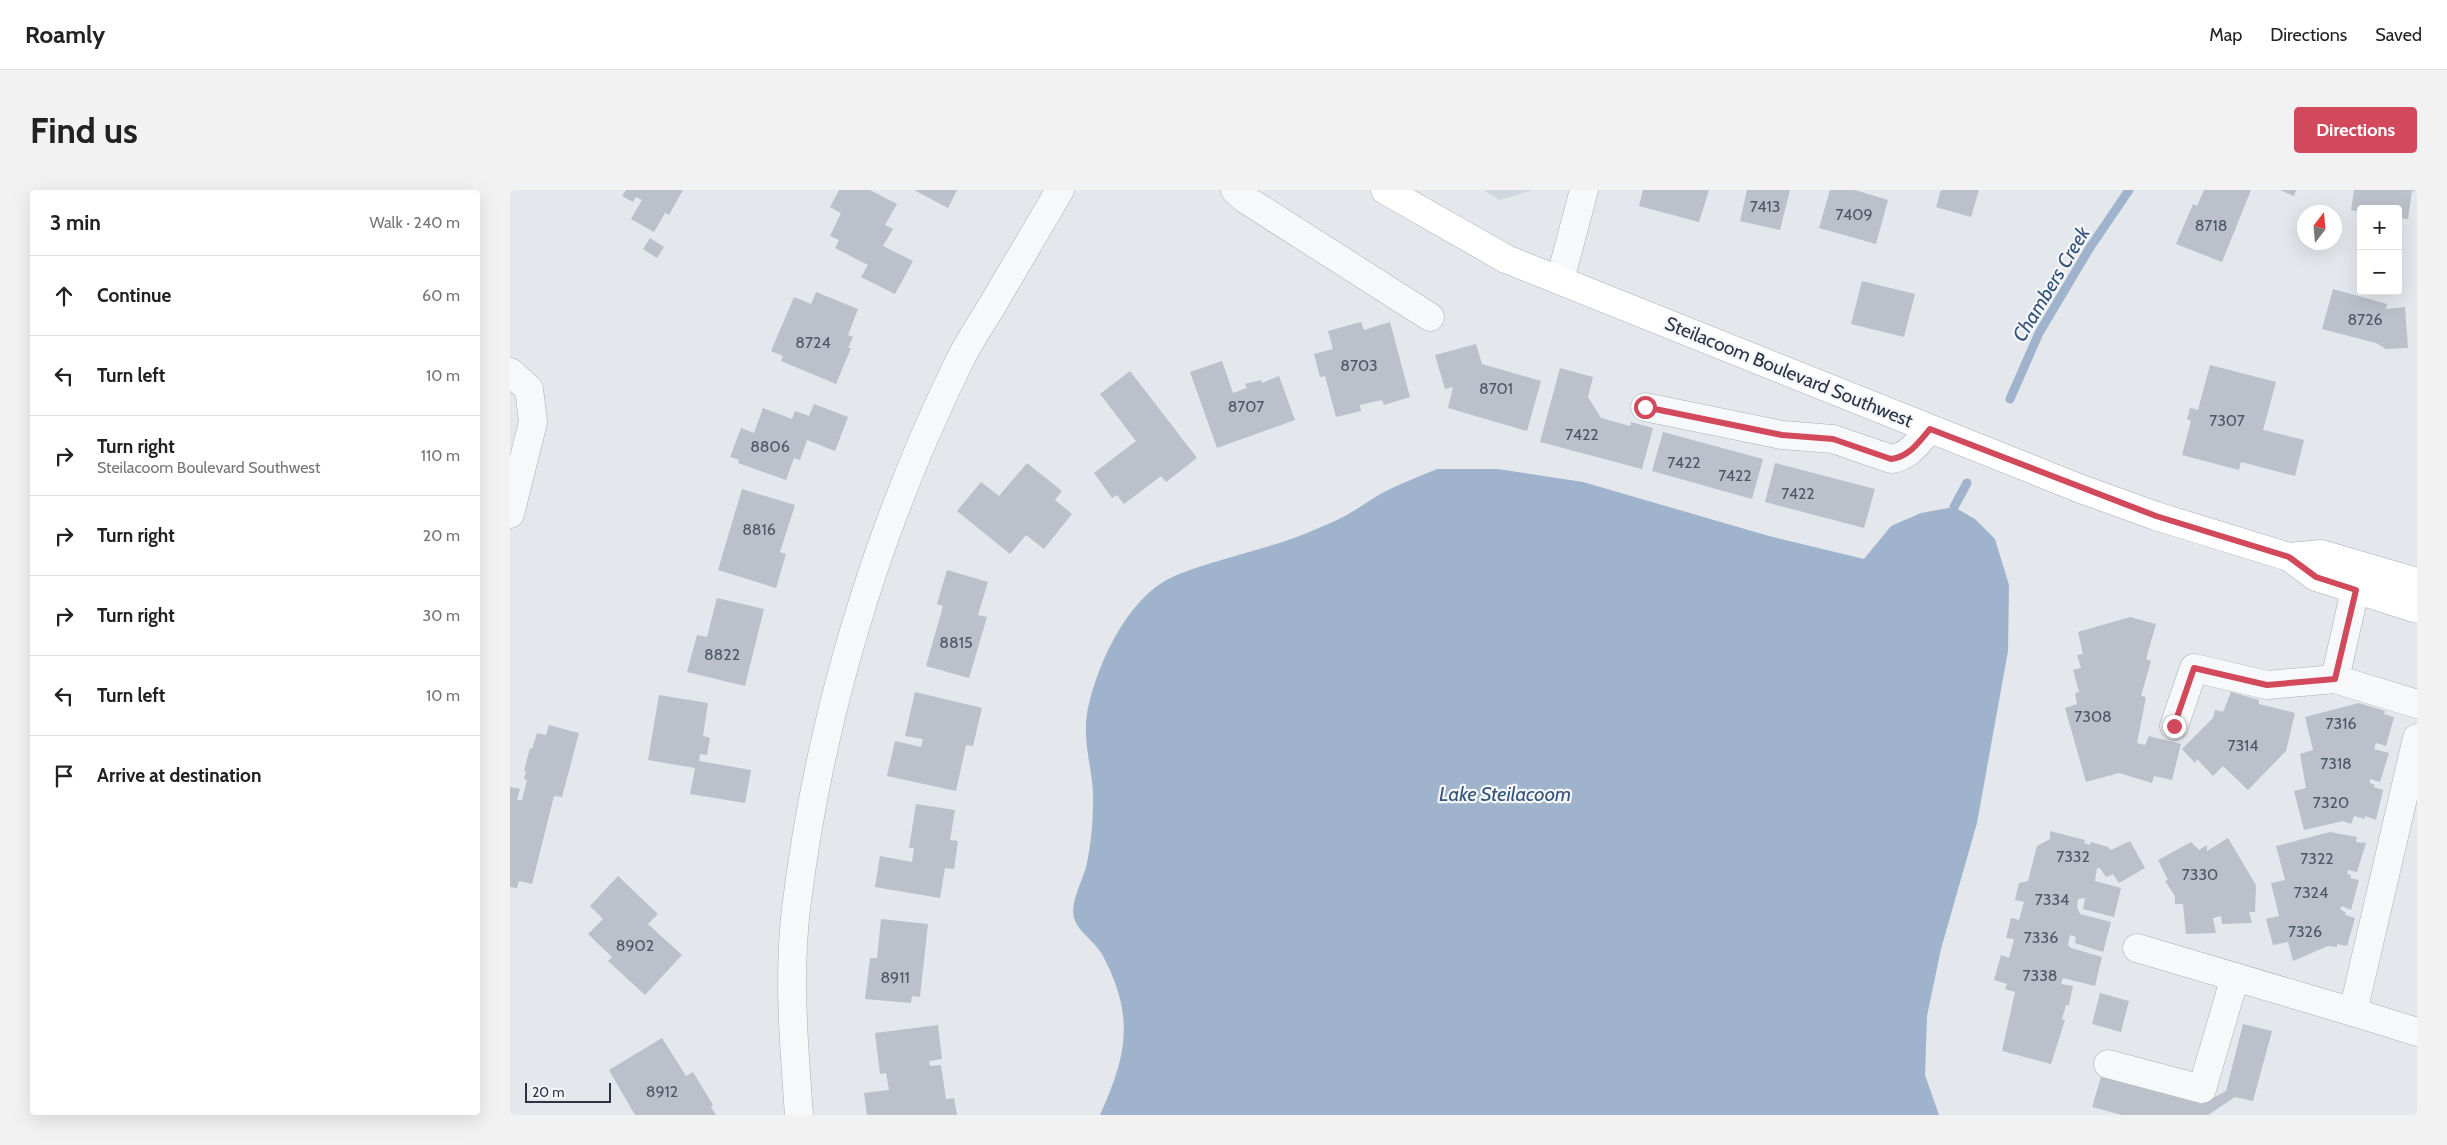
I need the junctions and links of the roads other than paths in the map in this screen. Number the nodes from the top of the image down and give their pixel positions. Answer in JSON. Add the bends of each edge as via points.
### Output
{"nodes":[{"id":1,"x":1060,"y":190,"type":"edge"},
{"id":2,"x":1235,"y":190,"type":"edge"},
{"id":3,"x":1385,"y":190,"type":"edge"},
{"id":4,"x":1584,"y":190,"type":"edge"},
{"id":5,"x":1560,"y":280,"type":"junction"},
{"id":6,"x":1430,"y":317,"type":"dead end"},
{"id":7,"x":510,"y":372,"type":"edge"},
{"id":8,"x":1645,"y":407,"type":"dead end"},
{"id":9,"x":1930,"y":429,"type":"junction"},
{"id":10,"x":510,"y":514,"type":"edge"},
{"id":11,"x":2289,"y":557,"type":"junction"},
{"id":12,"x":2417,"y":582,"type":"edge"},
{"id":13,"x":2356,"y":590,"type":"junction"},
{"id":14,"x":2417,"y":609,"type":"edge"},
{"id":15,"x":2335,"y":679,"type":"junction"},
{"id":16,"x":2417,"y":704,"type":"edge"},
{"id":17,"x":2174,"y":726,"type":"dead end"},
{"id":18,"x":2417,"y":738,"type":"edge"},
{"id":19,"x":2137,"y":948,"type":"dead end"},
{"id":20,"x":2235,"y":977,"type":"junction"},
{"id":21,"x":2353,"y":1012,"type":"junction"},
{"id":22,"x":2417,"y":1032,"type":"edge"},
{"id":23,"x":2108,"y":1064,"type":"dead end"},
{"id":24,"x":799,"y":1115,"type":"edge"}],
"edges":[{"from":1,"to":24,"type":"street","via":[[955,371],[910,471],[842,670],[819,774],[796,910],[792,1004]]},
{"from":2,"to":6,"type":"street"},
{"from":3,"to":5,"type":"main road","name":"Steilacoom Boulevard Southwest","via":[[1506,259]]},
{"from":4,"to":5,"type":"street"},
{"from":5,"to":9,"type":"main road","name":"Steilacoom Boulevard Southwest"},
{"from":7,"to":10,"type":"street","via":[[529,389],[533,422]]},
{"from":8,"to":9,"type":"street","via":[[1782,435],[1833,439],[1891,459],[1908,453]]},
{"from":9,"to":11,"type":"main road","name":"Steilacoom Boulevard Southwest","via":[[2156,516]]},
{"from":11,"to":12,"type":"main road","name":"Steilacoom Boulevard Southwest","via":[[2321,554]]},
{"from":11,"to":13,"type":"main road","name":"Steilacoom Boulevard Southwest","via":[[2316,577]]},
{"from":13,"to":14,"type":"main road","name":"Steilacoom Boulevard Southwest"},
{"from":13,"to":15,"type":"street"},
{"from":15,"to":16,"type":"street"},
{"from":15,"to":17,"type":"street","via":[[2267,685],[2194,668]]},
{"from":18,"to":21,"type":"street"},
{"from":19,"to":20,"type":"street"},
{"from":20,"to":21,"type":"street"},
{"from":20,"to":23,"type":"street","via":[[2202,1089]]},
{"from":21,"to":22,"type":"street"}]}
